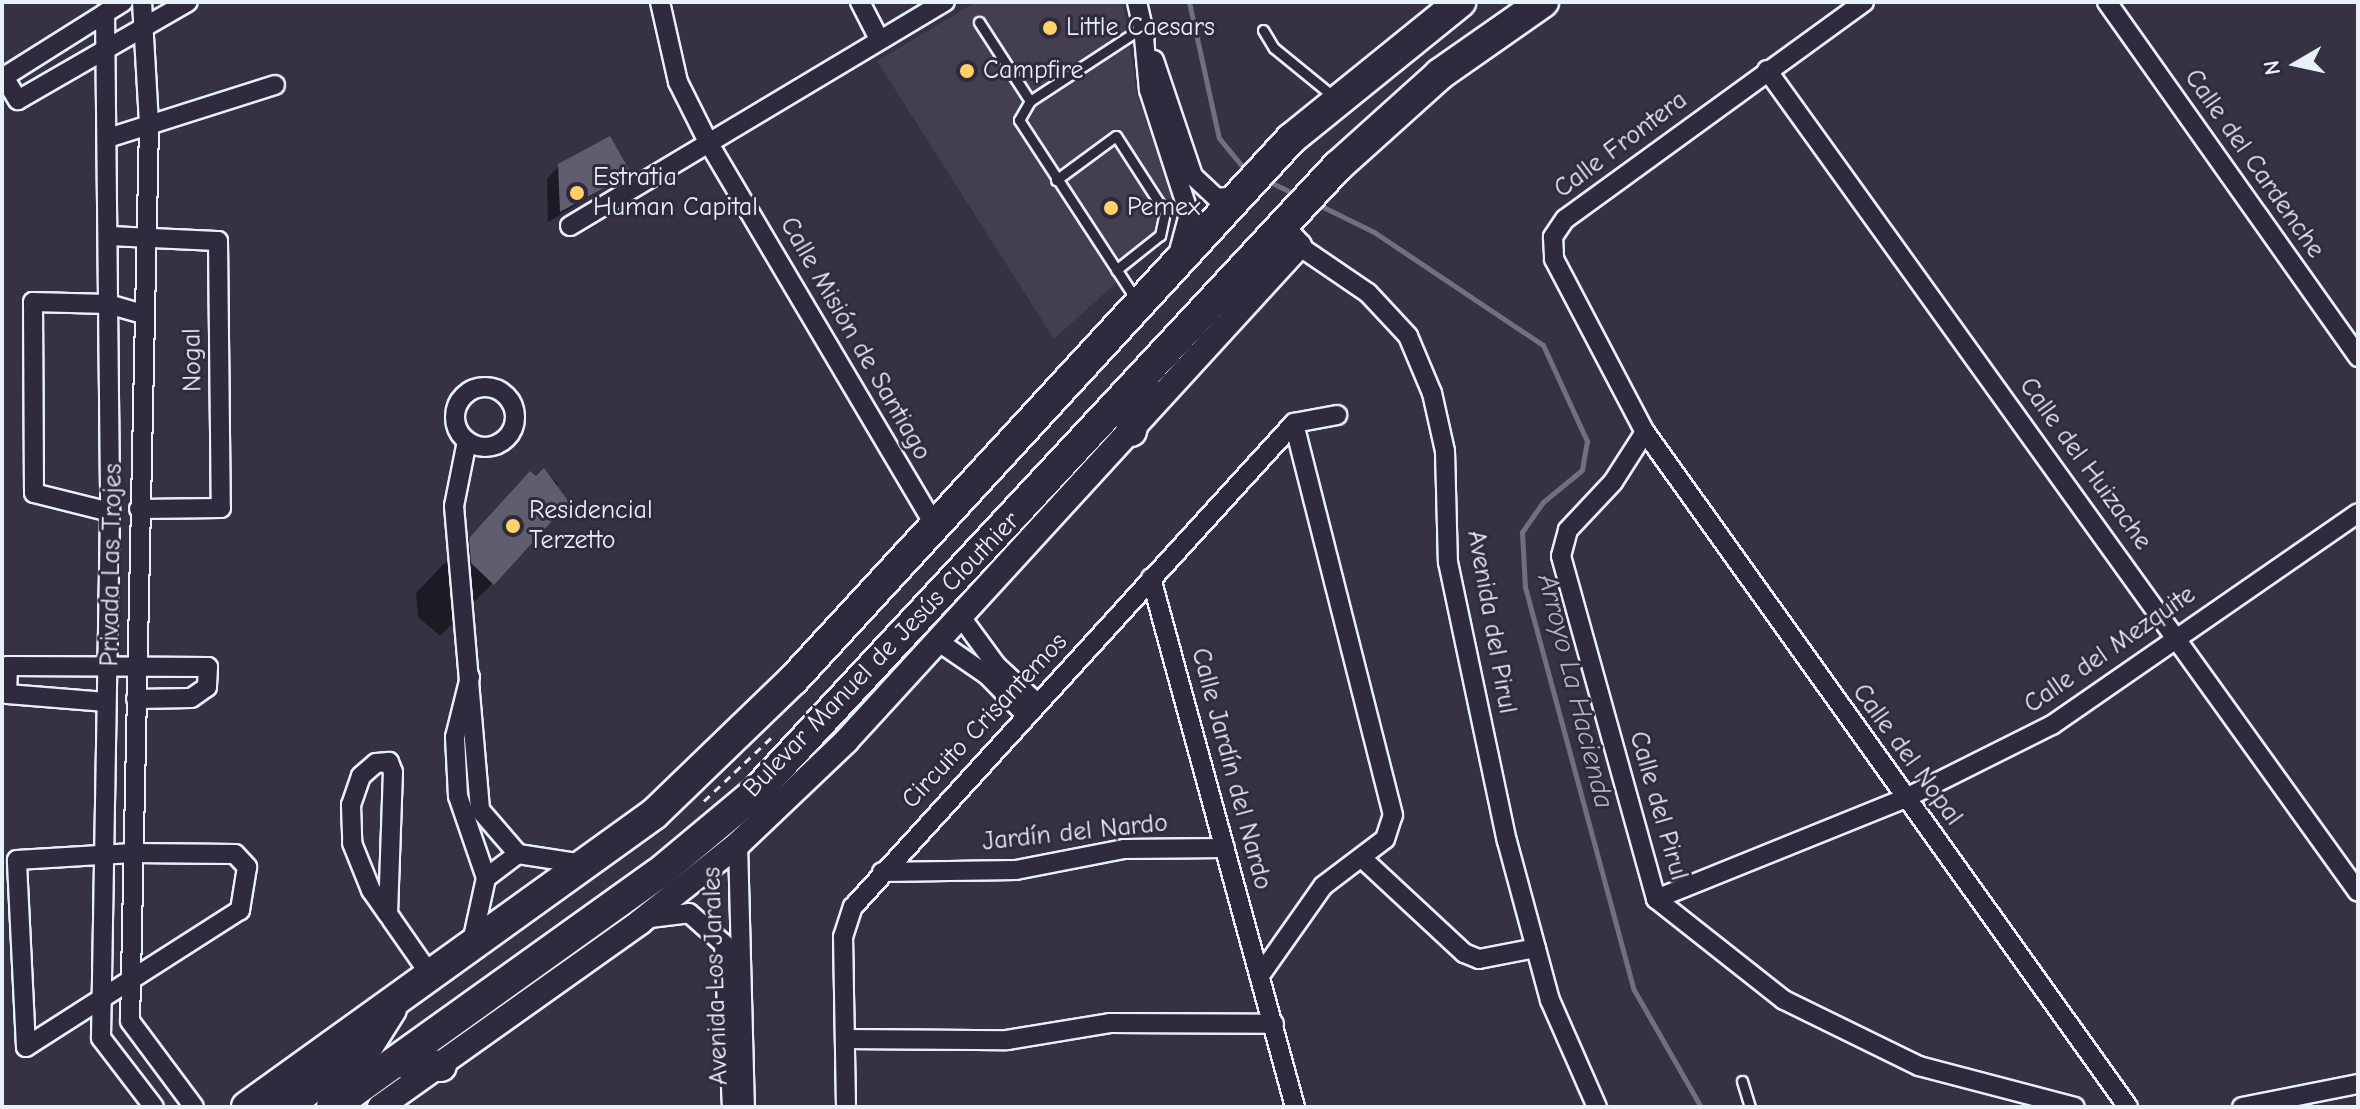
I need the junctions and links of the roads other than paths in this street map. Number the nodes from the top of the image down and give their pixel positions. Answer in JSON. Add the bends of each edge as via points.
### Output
{"nodes":[{"id":1,"x":123,"y":2,"type":"edge"},
{"id":2,"x":142,"y":2,"type":"edge"},
{"id":3,"x":188,"y":2,"type":"edge"},
{"id":4,"x":660,"y":2,"type":"edge"},
{"id":5,"x":860,"y":2,"type":"edge"},
{"id":6,"x":945,"y":2,"type":"edge"},
{"id":7,"x":1137,"y":2,"type":"edge"},
{"id":8,"x":1460,"y":2,"type":"edge"},
{"id":9,"x":1543,"y":2,"type":"edge"},
{"id":10,"x":1864,"y":2,"type":"edge"},
{"id":11,"x":2107,"y":2,"type":"edge"},
{"id":12,"x":105,"y":13,"type":"junction"},
{"id":13,"x":979,"y":22,"type":"dead end"},
{"id":14,"x":1143,"y":27,"type":"junction"},
{"id":15,"x":144,"y":28,"type":"junction"},
{"id":16,"x":1263,"y":30,"type":"dead end"},
{"id":17,"x":879,"y":39,"type":"junction"},
{"id":18,"x":109,"y":48,"type":"junction"},
{"id":19,"x":1767,"y":70,"type":"junction"},
{"id":20,"x":275,"y":85,"type":"dead end"},
{"id":21,"x":1337,"y":100,"type":"junction"},
{"id":22,"x":1030,"y":101,"type":"junction"},
{"id":23,"x":149,"y":125,"type":"junction"},
{"id":24,"x":111,"y":137,"type":"junction"},
{"id":25,"x":708,"y":142,"type":"junction"},
{"id":26,"x":1056,"y":180,"type":"junction"},
{"id":27,"x":1237,"y":196,"type":"junction"},
{"id":28,"x":570,"y":226,"type":"dead end"},
{"id":29,"x":1294,"y":229,"type":"junction"},
{"id":30,"x":145,"y":234,"type":"junction"},
{"id":31,"x":108,"y":236,"type":"junction"},
{"id":32,"x":1116,"y":270,"type":"junction"},
{"id":33,"x":1171,"y":270,"type":"junction"},
{"id":34,"x":108,"y":304,"type":"junction"},
{"id":35,"x":1139,"y":304,"type":"junction"},
{"id":36,"x":140,"y":313,"type":"junction"},
{"id":37,"x":2358,"y":357,"type":"edge"},
{"id":38,"x":1143,"y":379,"type":"junction"},
{"id":39,"x":1337,"y":415,"type":"dead end"},
{"id":40,"x":1294,"y":423,"type":"junction"},
{"id":41,"x":1131,"y":431,"type":"junction"},
{"id":42,"x":1645,"y":432,"type":"junction"},
{"id":43,"x":467,"y":441,"type":"dead end"},
{"id":44,"x":139,"y":509,"type":"junction"},
{"id":45,"x":110,"y":512,"type":"junction"},
{"id":46,"x":2358,"y":513,"type":"edge"},
{"id":47,"x":935,"y":526,"type":"junction"},
{"id":48,"x":1151,"y":578,"type":"junction"},
{"id":49,"x":961,"y":617,"type":"junction"},
{"id":50,"x":2177,"y":635,"type":"junction"},
{"id":51,"x":939,"y":642,"type":"junction"},
{"id":52,"x":107,"y":665,"type":"junction"},
{"id":53,"x":137,"y":666,"type":"junction"},
{"id":54,"x":473,"y":670,"type":"junction"},
{"id":55,"x":136,"y":699,"type":"junction"},
{"id":56,"x":106,"y":702,"type":"junction"},
{"id":57,"x":1032,"y":709,"type":"junction"},
{"id":58,"x":1906,"y":798,"type":"junction"},
{"id":59,"x":738,"y":844,"type":"junction"},
{"id":60,"x":1225,"y":848,"type":"junction"},
{"id":61,"x":133,"y":853,"type":"junction"},
{"id":62,"x":518,"y":854,"type":"junction"},
{"id":63,"x":104,"y":855,"type":"junction"},
{"id":64,"x":1364,"y":860,"type":"junction"},
{"id":65,"x":583,"y":864,"type":"junction"},
{"id":66,"x":882,"y":872,"type":"junction"},
{"id":67,"x":486,"y":878,"type":"junction"},
{"id":68,"x":2358,"y":892,"type":"edge"},
{"id":69,"x":1656,"y":899,"type":"junction"},
{"id":70,"x":388,"y":914,"type":"junction"},
{"id":71,"x":640,"y":922,"type":"junction"},
{"id":72,"x":472,"y":943,"type":"junction"},
{"id":73,"x":1536,"y":948,"type":"junction"},
{"id":74,"x":429,"y":973,"type":"junction"},
{"id":75,"x":1261,"y":974,"type":"junction"},
{"id":76,"x":131,"y":979,"type":"junction"},
{"id":77,"x":401,"y":993,"type":"junction"},
{"id":78,"x":102,"y":1003,"type":"junction"},
{"id":79,"x":1274,"y":1024,"type":"junction"},
{"id":80,"x":845,"y":1039,"type":"junction"},
{"id":81,"x":1573,"y":1052,"type":"junction"},
{"id":82,"x":399,"y":1062,"type":"junction"},
{"id":83,"x":441,"y":1066,"type":"junction"},
{"id":84,"x":1742,"y":1081,"type":"dead end"},
{"id":85,"x":2358,"y":1084,"type":"edge"},
{"id":86,"x":154,"y":1107,"type":"edge"},
{"id":87,"x":194,"y":1107,"type":"edge"},
{"id":88,"x":247,"y":1107,"type":"edge"},
{"id":89,"x":286,"y":1107,"type":"edge"},
{"id":90,"x":332,"y":1107,"type":"edge"},
{"id":91,"x":380,"y":1107,"type":"edge"},
{"id":92,"x":732,"y":1107,"type":"edge"},
{"id":93,"x":745,"y":1107,"type":"edge"},
{"id":94,"x":846,"y":1107,"type":"edge"},
{"id":95,"x":1295,"y":1107,"type":"edge"},
{"id":96,"x":1586,"y":1107,"type":"edge"},
{"id":97,"x":1597,"y":1107,"type":"edge"},
{"id":98,"x":1750,"y":1107,"type":"edge"},
{"id":99,"x":2075,"y":1107,"type":"edge"},
{"id":100,"x":2128,"y":1107,"type":"edge"},
{"id":101,"x":2242,"y":1107,"type":"edge"}],
"edges":[{"from":1,"to":12,"type":"street"},
{"from":2,"to":15,"type":"street","name":"Privada Las Trojes"},
{"from":3,"to":15,"type":"street"},
{"from":4,"to":25,"type":"street","name":"Calle Misión de Santiago","via":[[678,82]]},
{"from":5,"to":17,"type":"street"},
{"from":6,"to":17,"type":"street"},
{"from":7,"to":14,"type":"street"},
{"from":8,"to":21,"type":"main road"},
{"from":9,"to":29,"type":"main road","via":[[1440,74],[1338,166]]},
{"from":10,"to":19,"type":"street","name":"Calle Frontera"},
{"from":11,"to":37,"type":"street","name":"Calle del Cardenche"},
{"from":12,"to":18,"type":"street","name":"Privada Las Trojes"},
{"from":12,"to":18,"type":"street","via":[[4,77],[18,100]]},
{"from":13,"to":22,"type":"lane"},
{"from":14,"to":22,"type":"lane"},
{"from":14,"to":27,"type":"street","via":[[1193,176],[1217,198]]},
{"from":14,"to":33,"type":"street","via":[[1149,90],[1189,214]]},
{"from":15,"to":18,"type":"street"},
{"from":15,"to":23,"type":"street","name":"Privada Las Trojes"},
{"from":16,"to":21,"type":"lane","via":[[1274,48]]},
{"from":17,"to":25,"type":"street"},
{"from":18,"to":24,"type":"street","name":"Privada Las Trojes"},
{"from":19,"to":42,"type":"street","name":"Calle Frontera","via":[[1565,219],[1553,237],[1554,259]]},
{"from":19,"to":50,"type":"street","name":"Calle del Huizache"},
{"from":20,"to":23,"type":"street"},
{"from":21,"to":27,"type":"main road"},
{"from":22,"to":26,"type":"lane","via":[[1020,131]]},
{"from":23,"to":24,"type":"street"},
{"from":23,"to":30,"type":"street","name":"Privada Las Trojes"},
{"from":24,"to":31,"type":"street","name":"Privada Las Trojes"},
{"from":25,"to":28,"type":"street"},
{"from":25,"to":47,"type":"street","name":"Calle Misión de Santiago"},
{"from":26,"to":32,"type":"lane"},
{"from":26,"to":32,"type":"lane","via":[[1116,136],[1165,212],[1160,235]]},
{"from":27,"to":33,"type":"main road"},
{"from":29,"to":38,"type":"main road"},
{"from":29,"to":41,"type":"street","name":"Bulevar Manuel de Jesús Clouthier"},
{"from":29,"to":73,"type":"street","name":"Avenida del Pirul","via":[[1408,336],[1432,393],[1445,451],[1448,562]]},
{"from":30,"to":31,"type":"street","name":"Nogal"},
{"from":30,"to":36,"type":"street","name":"Privada Las Trojes"},
{"from":30,"to":44,"type":"street","name":"Nogal","via":[[218,241],[221,508]]},
{"from":31,"to":34,"type":"street","name":"Privada Las Trojes"},
{"from":32,"to":35,"type":"lane"},
{"from":33,"to":35,"type":"main road"},
{"from":34,"to":36,"type":"street"},
{"from":34,"to":45,"type":"street","name":"Privada Las Trojes"},
{"from":34,"to":45,"type":"street","via":[[33,302],[33,462],[34,493]]},
{"from":35,"to":47,"type":"main road"},
{"from":36,"to":44,"type":"street","name":"Privada Las Trojes"},
{"from":38,"to":41,"type":"main road"},
{"from":38,"to":82,"type":"main road","via":[[756,792],[658,874]]},
{"from":39,"to":40,"type":"street"},
{"from":40,"to":48,"type":"street","name":"Circuito Crisantemos"},
{"from":40,"to":64,"type":"street","via":[[1393,815],[1385,839]]},
{"from":41,"to":49,"type":"street","name":"Bulevar Manuel de Jesús Clouthier"},
{"from":42,"to":58,"type":"street","name":"Calle del Nopal"},
{"from":42,"to":69,"type":"street","name":"Calle del Pirul","via":[[1613,482],[1568,530],[1561,556]]},
{"from":43,"to":54,"type":"street","via":[[454,506]]},
{"from":44,"to":53,"type":"street","name":"Privada Las Trojes"},
{"from":45,"to":52,"type":"street","name":"Privada Las Trojes"},
{"from":46,"to":50,"type":"street","name":"Calle del Mezquite"},
{"from":47,"to":65,"type":"main road","via":[[793,680],[654,814]]},
{"from":48,"to":57,"type":"street","name":"Circuito Crisantemos"},
{"from":48,"to":60,"type":"street","name":"Calle Jardín del Nardo"},
{"from":49,"to":51,"type":"street","name":"Bulevar Manuel de Jesús Clouthier"},
{"from":49,"to":57,"type":"street"},
{"from":50,"to":58,"type":"street","name":"Calle del Mezquite","via":[[2052,725]]},
{"from":50,"to":68,"type":"street","name":"Calle del Huizache"},
{"from":51,"to":57,"type":"street"},
{"from":51,"to":59,"type":"street","name":"Bulevar Manuel de Jesús Clouthier"},
{"from":52,"to":53,"type":"street"},
{"from":52,"to":56,"type":"street","name":"Privada Las Trojes"},
{"from":52,"to":56,"type":"street","via":[[8,666],[7,694]]},
{"from":53,"to":55,"type":"street","name":"Privada Las Trojes"},
{"from":53,"to":55,"type":"street","via":[[208,667],[207,687],[191,698]]},
{"from":54,"to":62,"type":"street","via":[[480,810]]},
{"from":54,"to":67,"type":"street","via":[[458,709],[458,796]]},
{"from":55,"to":61,"type":"street","name":"Privada Las Trojes"},
{"from":56,"to":63,"type":"street","name":"Privada Las Trojes"},
{"from":57,"to":66,"type":"street","name":"Circuito Crisantemos"},
{"from":58,"to":69,"type":"street","name":"Calle del Mezquite"},
{"from":58,"to":100,"type":"street","name":"Calle del Nopal"},
{"from":59,"to":71,"type":"street","name":"Bulevar Manuel de Jesús Clouthier"},
{"from":59,"to":93,"type":"street","name":"Avenida Los Jarales"},
{"from":60,"to":66,"type":"street","name":"Jardín del Nardo","via":[[1124,849],[1016,870]]},
{"from":60,"to":75,"type":"street","name":"Calle Jardín del Nardo"},
{"from":61,"to":63,"type":"street"},
{"from":61,"to":76,"type":"street","name":"Privada Las Trojes"},
{"from":61,"to":76,"type":"street","via":[[235,854],[247,867],[240,910]]},
{"from":62,"to":65,"type":"street"},
{"from":62,"to":67,"type":"street"},
{"from":63,"to":78,"type":"street","name":"Privada Las Trojes"},
{"from":63,"to":78,"type":"street","via":[[17,860],[22,1042],[31,1049]]},
{"from":64,"to":73,"type":"street","via":[[1464,953],[1479,959]]},
{"from":64,"to":75,"type":"street","via":[[1323,886]]},
{"from":65,"to":72,"type":"main road"},
{"from":66,"to":80,"type":"street","name":"Circuito Crisantemos","via":[[846,921]]},
{"from":67,"to":72,"type":"street"},
{"from":69,"to":99,"type":"street","name":"Calle del Pirul","via":[[1784,1000],[1919,1066]]},
{"from":70,"to":70,"type":"street","via":[[352,843],[351,805],[361,776],[376,763],[389,762],[393,772]]},
{"from":70,"to":74,"type":"street"},
{"from":71,"to":83,"type":"street","name":"Bulevar Manuel de Jesús Clouthier"},
{"from":71,"to":92,"type":"street","name":"Avenida Los Jarales","via":[[689,913],[724,944]]},
{"from":72,"to":74,"type":"main road"},
{"from":73,"to":81,"type":"street","name":"Avenida del Pirul"},
{"from":74,"to":77,"type":"main road"},
{"from":75,"to":79,"type":"street"},
{"from":76,"to":78,"type":"street"},
{"from":76,"to":87,"type":"street","name":"Privada Las Trojes","via":[[130,1021]]},
{"from":77,"to":88,"type":"main road"},
{"from":77,"to":89,"type":"main road","via":[[369,1044]]},
{"from":78,"to":86,"type":"street","name":"Privada Las Trojes","via":[[101,1038]]},
{"from":79,"to":80,"type":"street","via":[[1110,1023],[1007,1040]]},
{"from":79,"to":95,"type":"street"},
{"from":80,"to":94,"type":"street","name":"Circuito Crisantemos"},
{"from":81,"to":96,"type":"street"},
{"from":81,"to":97,"type":"street"},
{"from":82,"to":83,"type":"main road"},
{"from":82,"to":90,"type":"main road"},
{"from":83,"to":91,"type":"street","name":"Bulevar Manuel de Jesús Clouthier"},
{"from":84,"to":98,"type":"lane"},
{"from":85,"to":101,"type":"street"}]}
